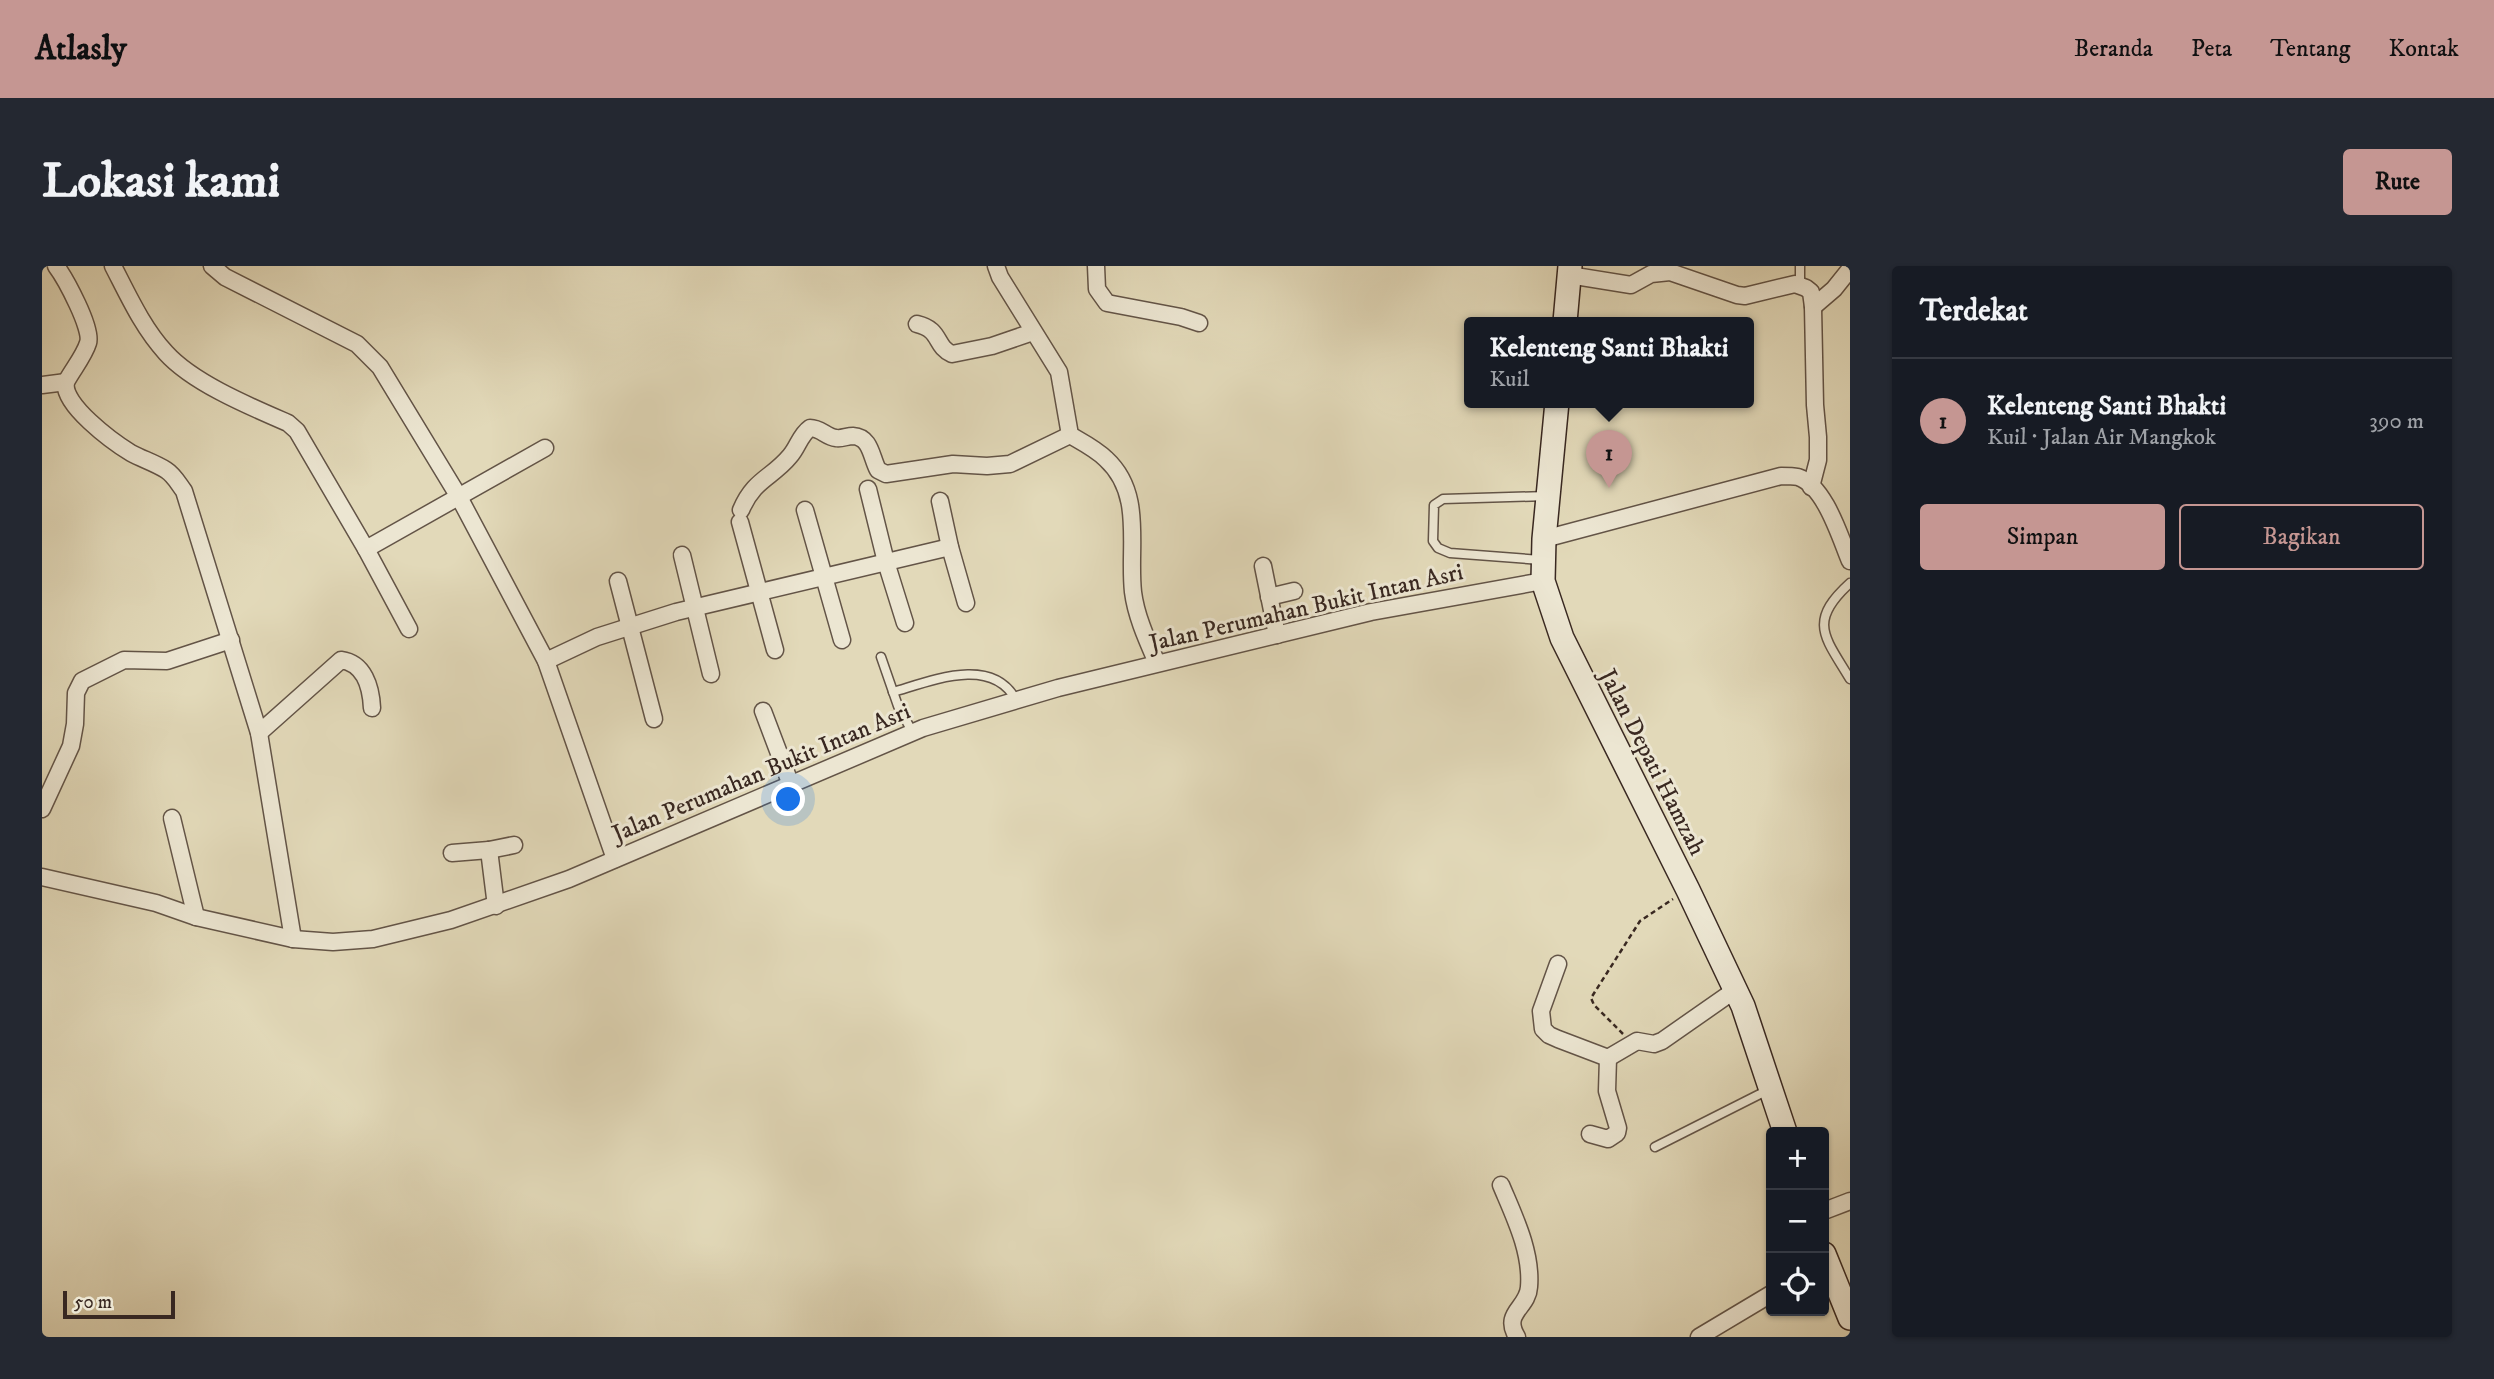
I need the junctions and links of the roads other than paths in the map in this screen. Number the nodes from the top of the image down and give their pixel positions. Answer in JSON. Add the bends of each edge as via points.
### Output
{"nodes":[{"id":1,"x":56,"y":266,"type":"edge"},
{"id":2,"x":113,"y":266,"type":"edge"},
{"id":3,"x":212,"y":266,"type":"edge"},
{"id":4,"x":996,"y":266,"type":"edge"},
{"id":5,"x":1096,"y":266,"type":"edge"},
{"id":6,"x":1800,"y":266,"type":"edge"},
{"id":7,"x":1850,"y":269,"type":"edge"},
{"id":8,"x":1569,"y":270,"type":"edge"},
{"id":9,"x":1800,"y":286,"type":"junction"},
{"id":10,"x":1813,"y":307,"type":"junction"},
{"id":11,"x":1565,"y":317,"type":"edge"},
{"id":12,"x":1199,"y":323,"type":"dead end"},
{"id":13,"x":917,"y":324,"type":"dead end"},
{"id":14,"x":1033,"y":332,"type":"junction"},
{"id":15,"x":65,"y":382,"type":"junction"},
{"id":16,"x":42,"y":385,"type":"edge"},
{"id":17,"x":1557,"y":408,"type":"edge"},
{"id":18,"x":1070,"y":435,"type":"junction"},
{"id":19,"x":545,"y":448,"type":"dead end"},
{"id":20,"x":1811,"y":487,"type":"junction"},
{"id":21,"x":868,"y":489,"type":"dead end"},
{"id":22,"x":1548,"y":496,"type":"junction"},
{"id":23,"x":459,"y":497,"type":"junction"},
{"id":24,"x":940,"y":501,"type":"dead end"},
{"id":25,"x":805,"y":510,"type":"dead end"},
{"id":26,"x":950,"y":547,"type":"junction"},
{"id":27,"x":366,"y":549,"type":"junction"},
{"id":28,"x":682,"y":555,"type":"dead end"},
{"id":29,"x":1544,"y":560,"type":"junction"},
{"id":30,"x":1850,"y":561,"type":"edge"},
{"id":31,"x":886,"y":562,"type":"junction"},
{"id":32,"x":1263,"y":566,"type":"dead end"},
{"id":33,"x":824,"y":576,"type":"junction"},
{"id":34,"x":618,"y":581,"type":"dead end"},
{"id":35,"x":1850,"y":583,"type":"edge"},
{"id":36,"x":1294,"y":591,"type":"dead end"},
{"id":37,"x":758,"y":592,"type":"junction"},
{"id":38,"x":1269,"y":597,"type":"junction"},
{"id":39,"x":966,"y":603,"type":"dead end"},
{"id":40,"x":694,"y":608,"type":"junction"},
{"id":41,"x":905,"y":623,"type":"dead end"},
{"id":42,"x":628,"y":626,"type":"junction"},
{"id":43,"x":409,"y":629,"type":"dead end"},
{"id":44,"x":1277,"y":635,"type":"junction"},
{"id":45,"x":231,"y":640,"type":"junction"},
{"id":46,"x":842,"y":640,"type":"dead end"},
{"id":47,"x":775,"y":650,"type":"dead end"},
{"id":48,"x":881,"y":657,"type":"dead end"},
{"id":49,"x":546,"y":661,"type":"junction"},
{"id":50,"x":1157,"y":663,"type":"junction"},
{"id":51,"x":711,"y":674,"type":"dead end"},
{"id":52,"x":1850,"y":679,"type":"edge"},
{"id":53,"x":893,"y":692,"type":"junction"},
{"id":54,"x":1016,"y":700,"type":"junction"},
{"id":55,"x":372,"y":708,"type":"dead end"},
{"id":56,"x":763,"y":710,"type":"dead end"},
{"id":57,"x":654,"y":719,"type":"dead end"},
{"id":58,"x":259,"y":733,"type":"junction"},
{"id":59,"x":913,"y":733,"type":"junction"},
{"id":60,"x":791,"y":785,"type":"junction"},
{"id":61,"x":42,"y":809,"type":"edge"},
{"id":62,"x":172,"y":818,"type":"dead end"},
{"id":63,"x":514,"y":845,"type":"dead end"},
{"id":64,"x":489,"y":850,"type":"junction"},
{"id":65,"x":452,"y":853,"type":"dead end"},
{"id":66,"x":615,"y":859,"type":"junction"},
{"id":67,"x":42,"y":862,"type":"edge"},
{"id":68,"x":42,"y":869,"type":"edge"},
{"id":69,"x":42,"y":877,"type":"edge"},
{"id":70,"x":496,"y":906,"type":"junction"},
{"id":71,"x":196,"y":917,"type":"junction"},
{"id":72,"x":293,"y":939,"type":"junction"},
{"id":73,"x":1559,"y":964,"type":"dead end"},
{"id":74,"x":1735,"y":990,"type":"junction"},
{"id":75,"x":1608,"y":1058,"type":"junction"},
{"id":76,"x":1770,"y":1089,"type":"junction"},
{"id":77,"x":1783,"y":1127,"type":"edge"},
{"id":78,"x":1590,"y":1134,"type":"dead end"},
{"id":79,"x":1655,"y":1147,"type":"dead end"},
{"id":80,"x":1501,"y":1185,"type":"dead end"},
{"id":81,"x":1850,"y":1201,"type":"edge"},
{"id":82,"x":1829,"y":1209,"type":"edge"},
{"id":83,"x":1829,"y":1270,"type":"edge"},
{"id":84,"x":1766,"y":1297,"type":"edge"},
{"id":85,"x":1846,"y":1311,"type":"edge"},
{"id":86,"x":1511,"y":1333,"type":"edge"},
{"id":87,"x":1850,"y":1334,"type":"edge"},
{"id":88,"x":1699,"y":1337,"type":"edge"}],
"edges":[{"from":1,"to":15,"type":"street","via":[[89,337]]},
{"from":2,"to":27,"type":"street","via":[[152,336],[176,362],[297,431]]},
{"from":3,"to":23,"type":"street","via":[[370,355]]},
{"from":4,"to":14,"type":"street"},
{"from":5,"to":12,"type":"street","via":[[1097,289],[1107,303]]},
{"from":6,"to":9,"type":"lane"},
{"from":7,"to":10,"type":"street"},
{"from":8,"to":9,"type":"street","via":[[1631,285],[1651,274],[1670,272],[1737,295]]},
{"from":8,"to":11,"type":"main road"},
{"from":9,"to":10,"type":"street","via":[[1811,292]]},
{"from":10,"to":20,"type":"street","via":[[1818,460]]},
{"from":13,"to":14,"type":"street","via":[[932,329],[952,354]]},
{"from":14,"to":18,"type":"street","via":[[1059,372]]},
{"from":15,"to":16,"type":"street"},
{"from":15,"to":45,"type":"street","via":[[68,397],[88,419],[131,453],[165,470],[184,491]]},
{"from":17,"to":22,"type":"main road","name":"Jalan Depati Hamzah"},
{"from":18,"to":37,"type":"street","via":[[1010,464],[953,464],[886,474],[878,470],[864,439],[835,438],[810,428],[787,459],[754,486],[741,516]]},
{"from":18,"to":50,"type":"street","via":[[1105,457],[1127,491],[1133,522],[1133,594]]},
{"from":19,"to":23,"type":"street"},
{"from":20,"to":29,"type":"street","name":"Jalan Perumahan Bukit Intan Asri","via":[[1800,478],[1781,476]]},
{"from":20,"to":30,"type":"street","via":[[1829,510]]},
{"from":21,"to":31,"type":"street"},
{"from":22,"to":29,"type":"main road","name":"Jalan Depati Hamzah"},
{"from":22,"to":29,"type":"lane","via":[[1443,499],[1434,505],[1433,541],[1438,548],[1450,553]]},
{"from":23,"to":27,"type":"street"},
{"from":23,"to":49,"type":"street"},
{"from":24,"to":26,"type":"street"},
{"from":25,"to":33,"type":"street"},
{"from":26,"to":31,"type":"street"},
{"from":26,"to":39,"type":"street"},
{"from":27,"to":43,"type":"street"},
{"from":28,"to":40,"type":"street"},
{"from":29,"to":44,"type":"street","name":"Jalan Perumahan Bukit Intan Asri"},
{"from":29,"to":74,"type":"main road","name":"Jalan Depati Hamzah","via":[[1562,638]]},
{"from":31,"to":33,"type":"street"},
{"from":31,"to":41,"type":"street"},
{"from":32,"to":38,"type":"street"},
{"from":33,"to":37,"type":"street"},
{"from":33,"to":46,"type":"street"},
{"from":34,"to":42,"type":"street"},
{"from":35,"to":52,"type":"lane","via":[[1833,598],[1824,616],[1824,634]]},
{"from":36,"to":38,"type":"street"},
{"from":37,"to":40,"type":"street"},
{"from":37,"to":47,"type":"street"},
{"from":38,"to":44,"type":"street"},
{"from":40,"to":42,"type":"street"},
{"from":40,"to":51,"type":"street"},
{"from":42,"to":49,"type":"street"},
{"from":42,"to":57,"type":"street"},
{"from":44,"to":50,"type":"street","name":"Jalan Perumahan Bukit Intan Asri"},
{"from":45,"to":58,"type":"street"},
{"from":45,"to":61,"type":"street","via":[[167,661],[124,660],[82,681],[76,693],[71,746]]},
{"from":48,"to":53,"type":"lane"},
{"from":49,"to":66,"type":"street"},
{"from":50,"to":54,"type":"street","name":"Jalan Perumahan Bukit Intan Asri"},
{"from":53,"to":54,"type":"lane","via":[[966,674],[985,675],[1003,684]]},
{"from":53,"to":59,"type":"lane"},
{"from":54,"to":59,"type":"street","name":"Jalan Perumahan Bukit Intan Asri"},
{"from":55,"to":58,"type":"street","via":[[370,686],[363,675],[341,660]]},
{"from":56,"to":60,"type":"street"},
{"from":58,"to":72,"type":"street"},
{"from":59,"to":60,"type":"street","name":"Jalan Perumahan Bukit Intan Asri"},
{"from":60,"to":66,"type":"street","name":"Jalan Perumahan Bukit Intan Asri"},
{"from":62,"to":71,"type":"street"},
{"from":63,"to":64,"type":"street"},
{"from":64,"to":65,"type":"street"},
{"from":64,"to":70,"type":"street"},
{"from":66,"to":70,"type":"street","name":"Jalan Perumahan Bukit Intan Asri"},
{"from":67,"to":68,"type":"street"},
{"from":69,"to":71,"type":"street","name":"Jalan Perumahan Bukit Intan Asri"},
{"from":70,"to":72,"type":"street","name":"Jalan Perumahan Bukit Intan Asri","via":[[373,939]]},
{"from":71,"to":72,"type":"street","name":"Jalan Perumahan Bukit Intan Asri"},
{"from":73,"to":75,"type":"street","via":[[1541,1011],[1543,1029]]},
{"from":74,"to":75,"type":"street","via":[[1662,1041],[1637,1041]]},
{"from":74,"to":76,"type":"main road","name":"Jalan Depati Hamzah"},
{"from":75,"to":78,"type":"street","via":[[1607,1091],[1617,1133],[1608,1139]]},
{"from":76,"to":77,"type":"main road","name":"Jalan Depati Hamzah"},
{"from":76,"to":79,"type":"lane"},
{"from":80,"to":86,"type":"street","via":[[1521,1236],[1529,1275],[1529,1293],[1514,1314]]},
{"from":81,"to":82,"type":"street"},
{"from":83,"to":85,"type":"main road"},
{"from":84,"to":88,"type":"street"},
{"from":85,"to":87,"type":"main road"}]}
